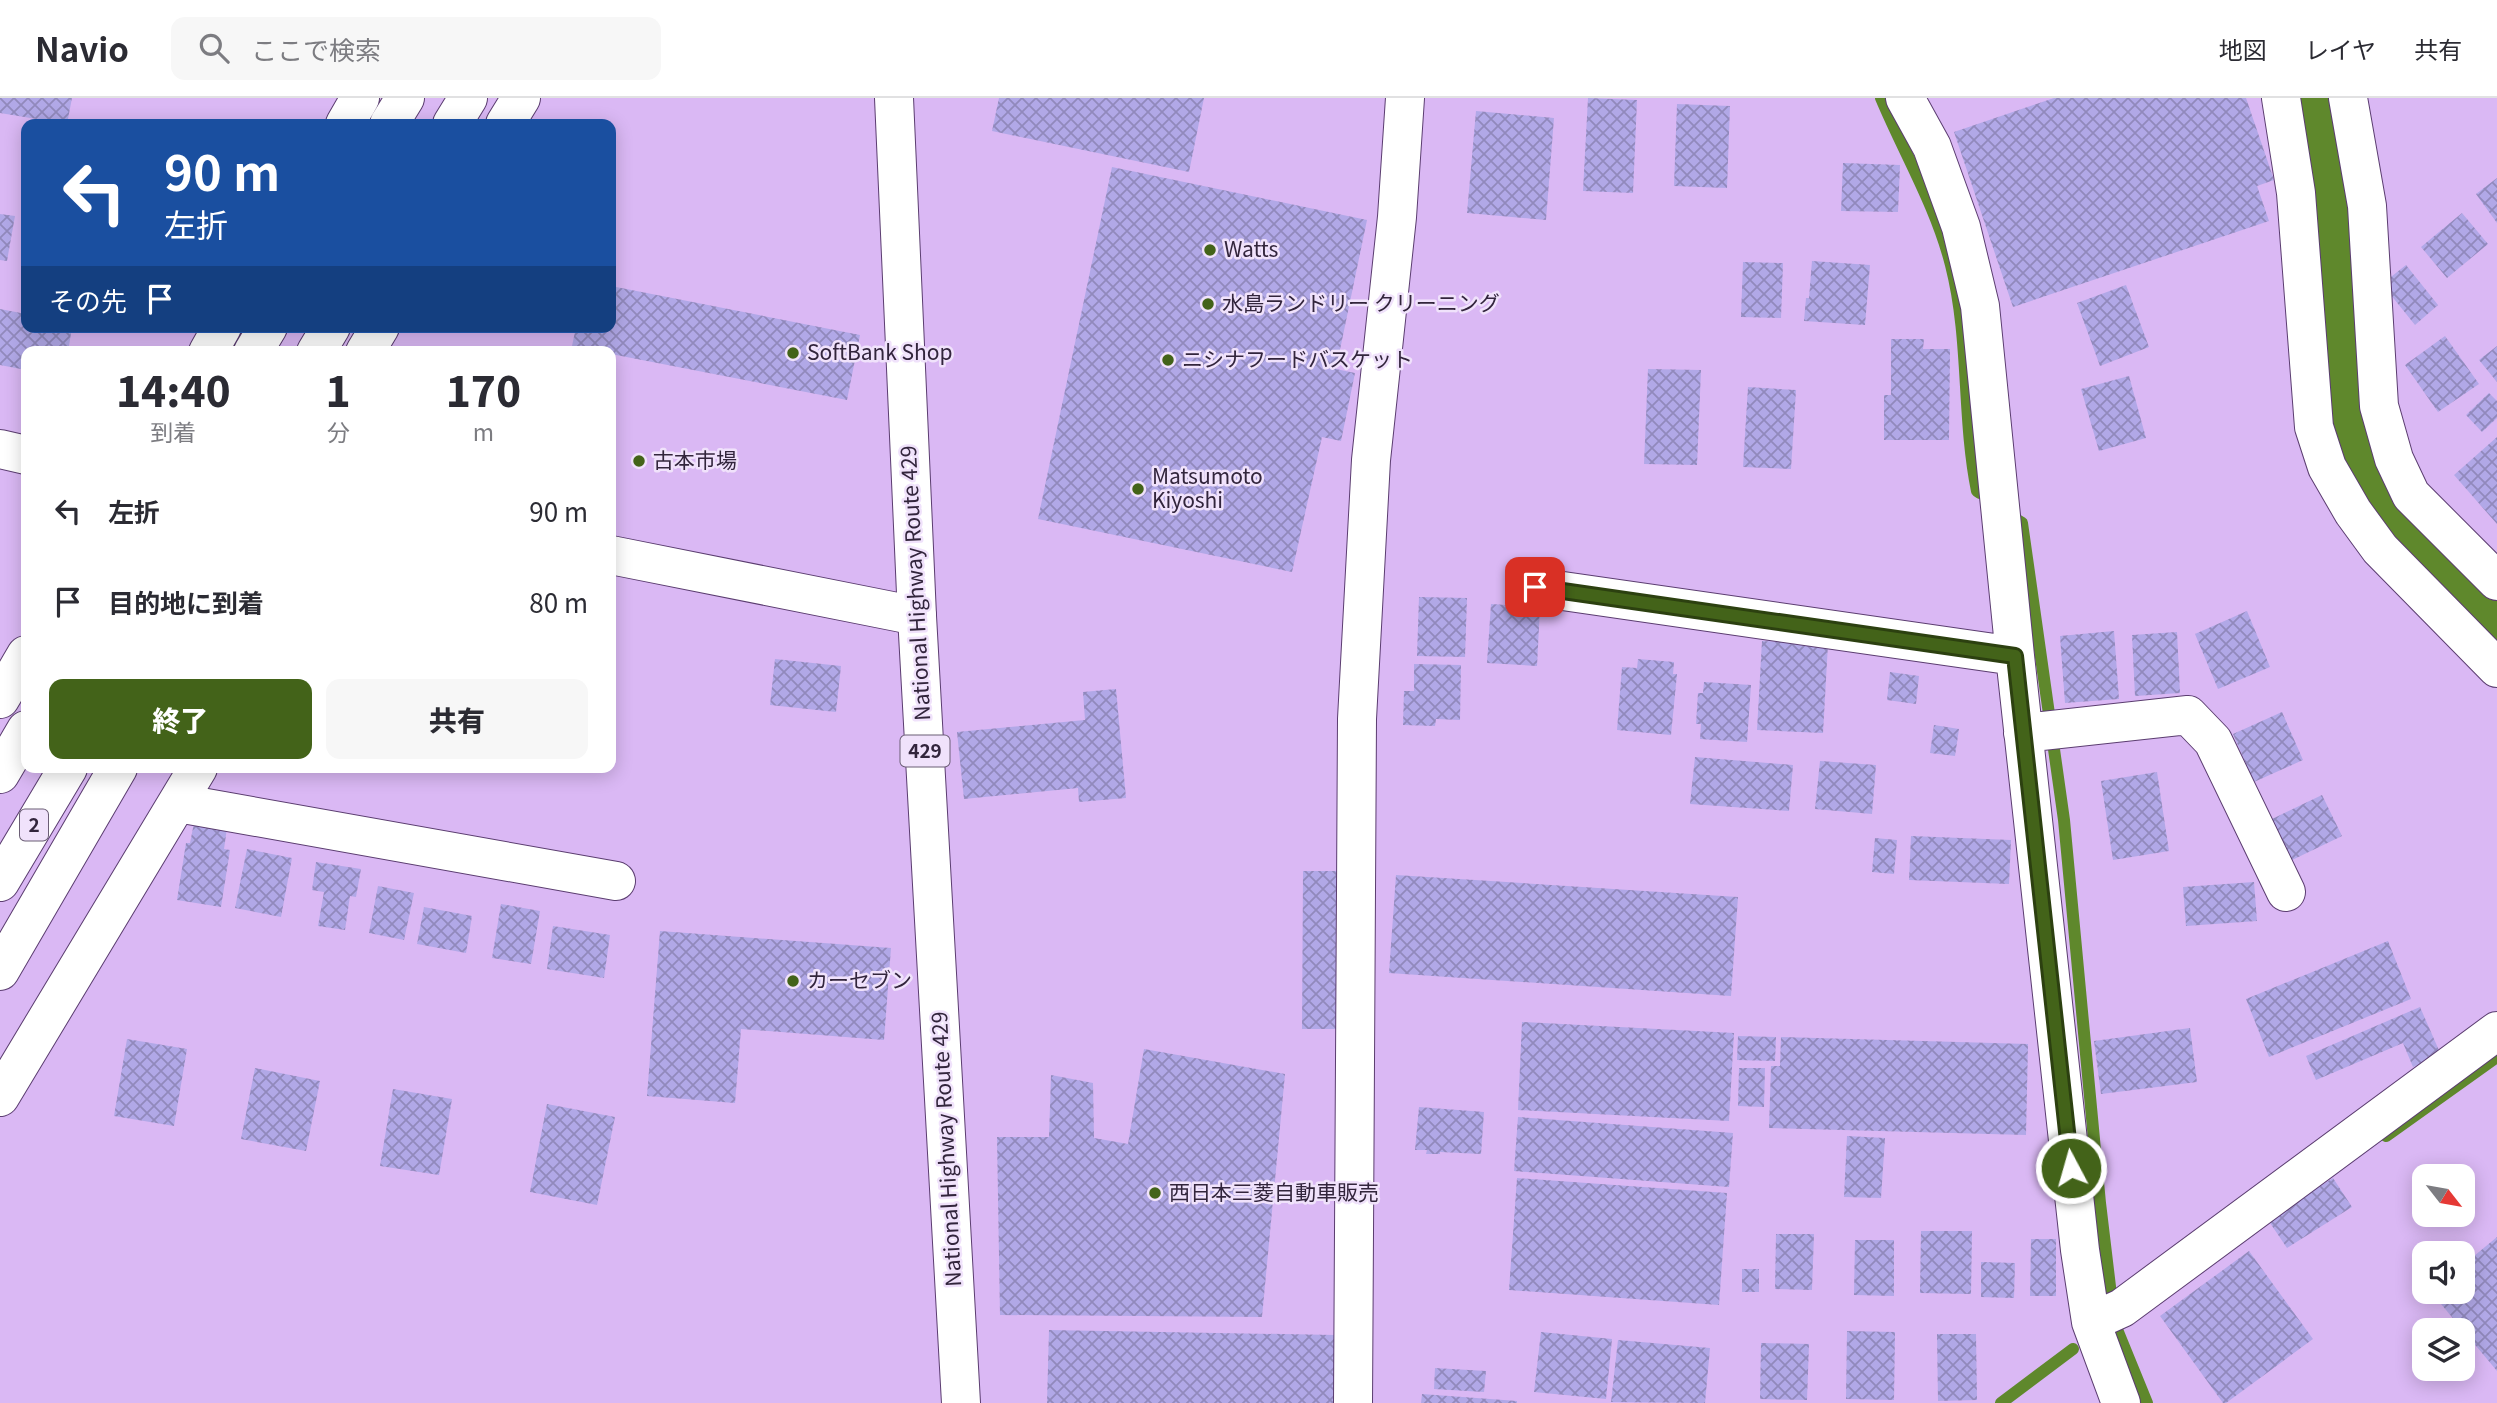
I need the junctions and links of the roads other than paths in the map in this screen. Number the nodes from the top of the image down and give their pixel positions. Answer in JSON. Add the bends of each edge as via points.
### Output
{"nodes":[{"id":1,"x":360,"y":98,"type":"edge"},
{"id":2,"x":405,"y":98,"type":"edge"},
{"id":3,"x":468,"y":98,"type":"edge"},
{"id":4,"x":521,"y":98,"type":"edge"},
{"id":5,"x":894,"y":98,"type":"edge"},
{"id":6,"x":1405,"y":98,"type":"edge"},
{"id":7,"x":1905,"y":98,"type":"edge"},
{"id":8,"x":2281,"y":98,"type":"edge"},
{"id":9,"x":2348,"y":98,"type":"edge"},
{"id":10,"x":348,"y":119,"type":"edge"},
{"id":11,"x":393,"y":119,"type":"edge"},
{"id":12,"x":455,"y":119,"type":"edge"},
{"id":13,"x":508,"y":119,"type":"edge"},
{"id":14,"x":0,"y":449,"type":"edge"},
{"id":15,"x":21,"y":454,"type":"edge"},
{"id":16,"x":616,"y":556,"type":"edge"},
{"id":17,"x":2497,"y":581,"type":"edge"},
{"id":18,"x":1535,"y":587,"type":"dead end"},
{"id":19,"x":917,"y":616,"type":"junction"},
{"id":20,"x":2015,"y":656,"type":"junction"},
{"id":21,"x":21,"y":663,"type":"edge"},
{"id":22,"x":2497,"y":668,"type":"edge"},
{"id":23,"x":0,"y":699,"type":"edge"},
{"id":24,"x":2041,"y":731,"type":"junction"},
{"id":25,"x":21,"y":738,"type":"edge"},
{"id":26,"x":65,"y":773,"type":"edge"},
{"id":27,"x":115,"y":773,"type":"edge"},
{"id":28,"x":195,"y":773,"type":"edge"},
{"id":29,"x":0,"y":774,"type":"edge"},
{"id":30,"x":178,"y":803,"type":"junction"},
{"id":31,"x":616,"y":881,"type":"dead end"},
{"id":32,"x":0,"y":882,"type":"edge"},
{"id":33,"x":2286,"y":892,"type":"dead end"},
{"id":34,"x":0,"y":971,"type":"edge"},
{"id":35,"x":2497,"y":1031,"type":"edge"},
{"id":36,"x":0,"y":1097,"type":"edge"},
{"id":37,"x":2107,"y":1316,"type":"junction"},
{"id":38,"x":961,"y":1403,"type":"edge"},
{"id":39,"x":1353,"y":1403,"type":"edge"},
{"id":40,"x":2121,"y":1403,"type":"edge"}],
"edges":[{"from":1,"to":10,"type":"main road"},
{"from":2,"to":11,"type":"main road"},
{"from":3,"to":12,"type":"main road"},
{"from":4,"to":13,"type":"main road"},
{"from":5,"to":19,"type":"main road","name":"National Highway Route 429","number":"429"},
{"from":6,"to":39,"type":"main road","via":[[1371,460],[1357,719]]},
{"from":7,"to":20,"type":"main road","via":[[1932,147],[1961,227],[1980,306]]},
{"from":8,"to":22,"type":"main road","via":[[2296,193],[2314,426],[2327,467],[2380,549]]},
{"from":9,"to":17,"type":"main road","via":[[2367,206],[2379,405],[2394,459],[2411,495]]},
{"from":14,"to":15,"type":"main road"},
{"from":16,"to":19,"type":"main road"},
{"from":18,"to":20,"type":"main road"},
{"from":19,"to":38,"type":"main road","name":"National Highway Route 429","number":"429"},
{"from":20,"to":24,"type":"main road"},
{"from":21,"to":23,"type":"main road"},
{"from":24,"to":33,"type":"main road","via":[[2188,715],[2213,741]]},
{"from":24,"to":37,"type":"main road","via":[[2080,1250]]},
{"from":25,"to":29,"type":"main road"},
{"from":26,"to":32,"type":"main road","number":"2"},
{"from":27,"to":34,"type":"main road"},
{"from":28,"to":30,"type":"main road"},
{"from":30,"to":31,"type":"main road"},
{"from":30,"to":36,"type":"main road"},
{"from":35,"to":37,"type":"main road"},
{"from":37,"to":40,"type":"main road"}]}
